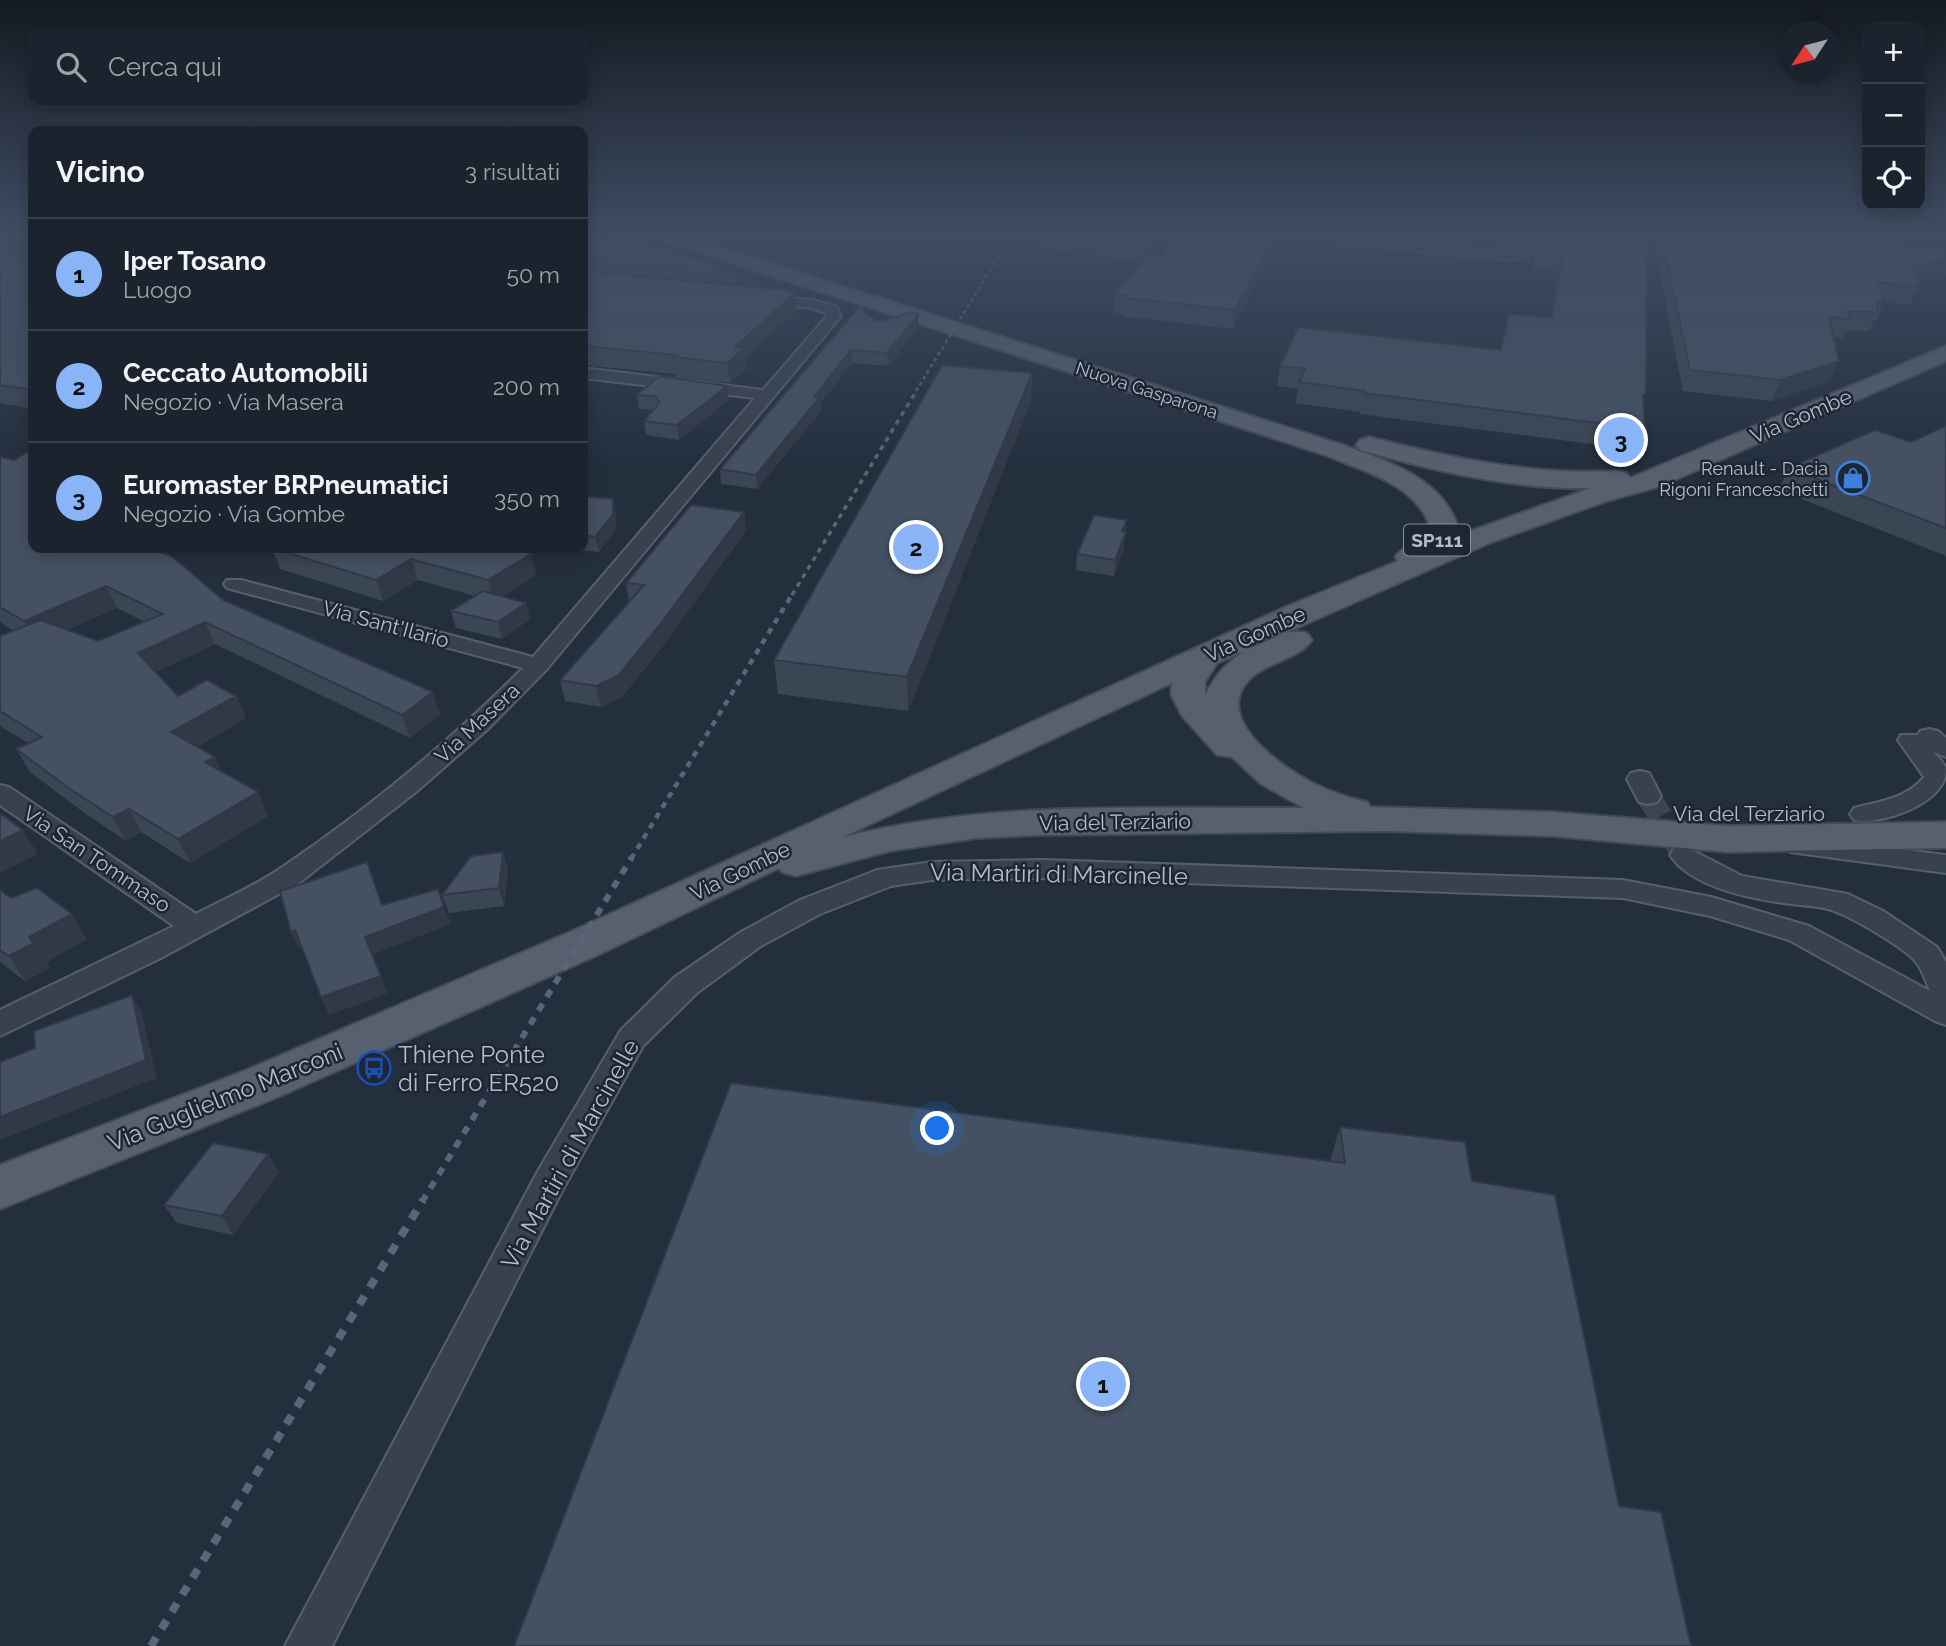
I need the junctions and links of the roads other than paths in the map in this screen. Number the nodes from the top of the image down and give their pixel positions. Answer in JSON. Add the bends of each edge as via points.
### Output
{"nodes":[{"id":1,"x":832,"y":311,"type":"edge"},
{"id":2,"x":900,"y":311,"type":"edge"},
{"id":3,"x":940,"y":311,"type":"edge"},
{"id":4,"x":1946,"y":338,"type":"edge"},
{"id":5,"x":1946,"y":353,"type":"edge"},
{"id":6,"x":1922,"y":364,"type":"junction"},
{"id":7,"x":588,"y":374,"type":"edge"},
{"id":8,"x":767,"y":395,"type":"junction"},
{"id":9,"x":1334,"y":450,"type":"junction"},
{"id":10,"x":1660,"y":476,"type":"junction"},
{"id":11,"x":1471,"y":516,"type":"junction"},
{"id":12,"x":1435,"y":578,"type":"junction"},
{"id":13,"x":234,"y":584,"type":"dead end"},
{"id":14,"x":1299,"y":613,"type":"junction"},
{"id":15,"x":1205,"y":656,"type":"junction"},
{"id":16,"x":538,"y":665,"type":"junction"},
{"id":17,"x":1928,"y":742,"type":"edge"},
{"id":18,"x":1267,"y":773,"type":"junction"},
{"id":19,"x":0,"y":793,"type":"edge"},
{"id":20,"x":1863,"y":814,"type":"junction"},
{"id":21,"x":1946,"y":817,"type":"edge"},
{"id":22,"x":1387,"y":819,"type":"junction"},
{"id":23,"x":1552,"y":824,"type":"junction"},
{"id":24,"x":1946,"y":835,"type":"edge"},
{"id":25,"x":1728,"y":839,"type":"junction"},
{"id":26,"x":1684,"y":855,"type":"tunnel mouth"},
{"id":27,"x":1946,"y":864,"type":"edge"},
{"id":28,"x":687,"y":897,"type":"junction"},
{"id":29,"x":194,"y":926,"type":"junction"},
{"id":30,"x":602,"y":935,"type":"joint"},
{"id":31,"x":1946,"y":992,"type":"edge"},
{"id":32,"x":1946,"y":1013,"type":"edge"},
{"id":33,"x":0,"y":1024,"type":"edge"},
{"id":34,"x":0,"y":1187,"type":"edge"},
{"id":35,"x":308,"y":1646,"type":"edge"}],
"edges":[{"from":1,"to":8,"type":"street","name":"Via Masera","via":[[834,316]]},
{"from":2,"to":9,"type":"main road","name":"Nuova Gasparona","number":"SP111"},
{"from":3,"to":10,"type":"main road","name":"Nuova Gasparona","via":[[1415,458],[1575,480]]},
{"from":4,"to":6,"type":"main road","name":"Via Gombe"},
{"from":5,"to":6,"type":"main road","name":"Via Gombe"},
{"from":6,"to":10,"type":"main road","name":"Via Gombe"},
{"from":7,"to":8,"type":"street"},
{"from":8,"to":16,"type":"street","name":"Via Masera"},
{"from":9,"to":11,"type":"main road","number":"SP111","via":[[1428,482]]},
{"from":9,"to":14,"type":"main road","name":"Nuova Gasparona","number":"SP111","via":[[1421,491],[1438,507],[1445,530],[1424,550]]},
{"from":10,"to":11,"type":"main road","name":"Via Gombe","via":[[1597,495]]},
{"from":10,"to":12,"type":"main road"},
{"from":11,"to":12,"type":"main road","via":[[1463,558]]},
{"from":11,"to":14,"type":"main road","name":"Via Gombe"},
{"from":12,"to":18,"type":"main road","via":[[1278,648],[1232,680],[1225,689],[1222,712],[1228,729]]},
{"from":13,"to":16,"type":"street","name":"Via Sant'Ilario"},
{"from":14,"to":15,"type":"main road","name":"Via Gombe"},
{"from":15,"to":18,"type":"main road","via":[[1190,675],[1189,702],[1235,752]]},
{"from":15,"to":28,"type":"main road","name":"Via Gombe"},
{"from":16,"to":29,"type":"street","name":"Via Masera","via":[[480,724],[352,830],[289,876]]},
{"from":17,"to":20,"type":"street","via":[[1937,777],[1929,790],[1909,803]]},
{"from":18,"to":22,"type":"main road","via":[[1332,805]]},
{"from":19,"to":29,"type":"street","name":"Via San Tommaso"},
{"from":20,"to":21,"type":"main road","name":"Via del Terziario"},
{"from":20,"to":23,"type":"main road","name":"Via del Terziario","via":[[1633,813]]},
{"from":22,"to":23,"type":"main road","name":"Via del Terziario"},
{"from":22,"to":28,"type":"main road","name":"Via del Terziario","via":[[977,826],[890,838]]},
{"from":23,"to":25,"type":"main road","name":"Via del Terziario"},
{"from":24,"to":25,"type":"main road","name":"Via del Terziario"},
{"from":25,"to":27,"type":"street","name":"Via del Terziario"},
{"from":26,"to":31,"type":"street","via":[[1733,883],[1838,901],[1872,918],[1927,954]]},
{"from":28,"to":30,"type":"main road","name":"Via Gombe"},
{"from":29,"to":33,"type":"street","name":"Via Masera"},
{"from":30,"to":34,"type":"main road","name":"Via Guglielmo Marconi","via":[[261,1084]]},
{"from":32,"to":35,"type":"street","name":"Via Martiri di Marcinelle","via":[[1799,933],[1711,907],[1623,889],[1044,869],[932,871],[887,877],[810,907],[751,939],[686,985],[632,1038],[550,1181]]}]}
